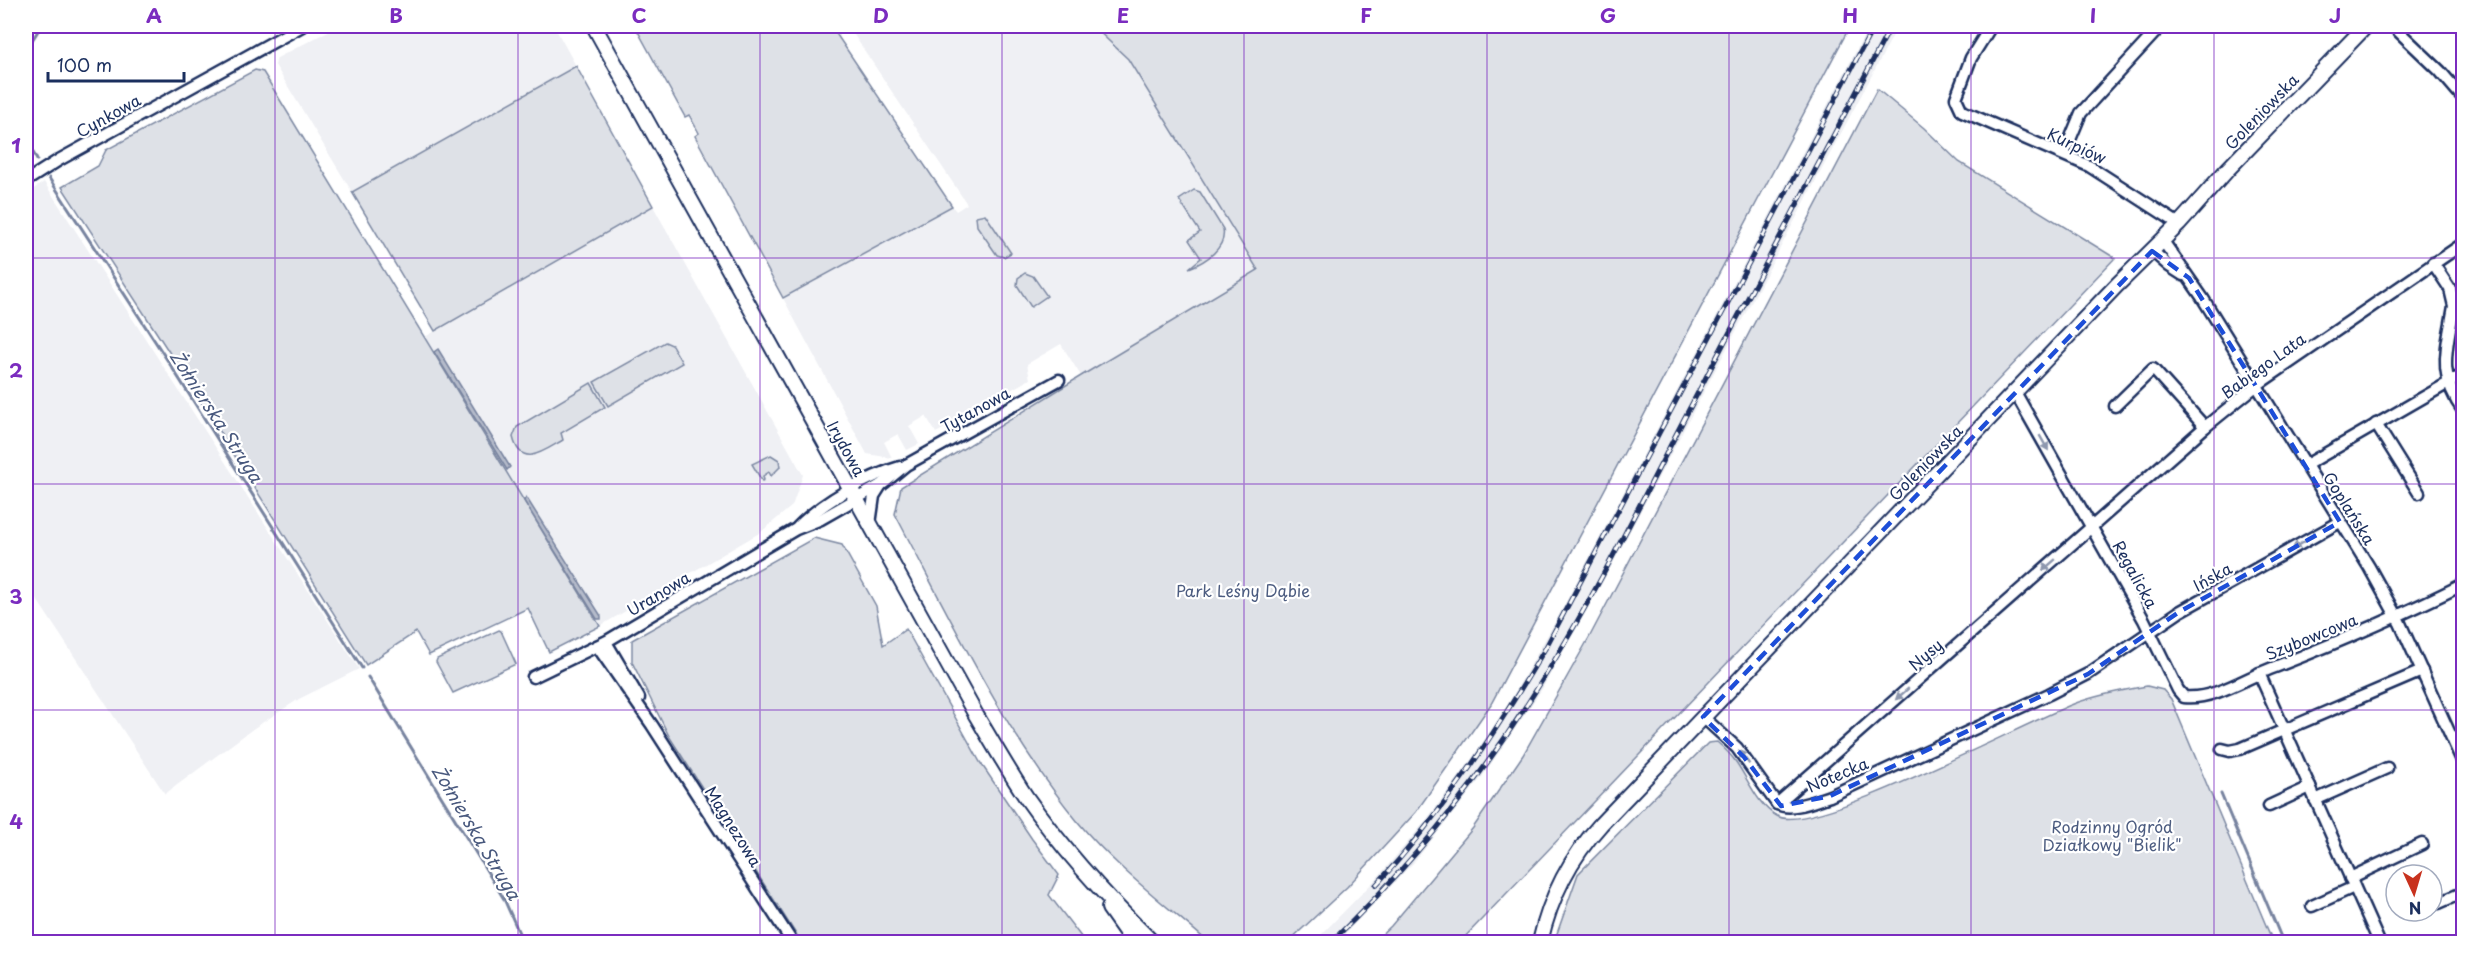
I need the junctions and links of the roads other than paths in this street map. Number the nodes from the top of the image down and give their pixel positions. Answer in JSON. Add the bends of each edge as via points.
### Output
{"nodes":[{"id":1,"x":302,"y":26,"type":"edge"},
{"id":2,"x":594,"y":26,"type":"edge"},
{"id":3,"x":1991,"y":26,"type":"edge"},
{"id":4,"x":2161,"y":26,"type":"edge"},
{"id":5,"x":2366,"y":26,"type":"edge"},
{"id":6,"x":2393,"y":26,"type":"edge"},
{"id":7,"x":2463,"y":99,"type":"edge"},
{"id":8,"x":2064,"y":154,"type":"junction"},
{"id":9,"x":26,"y":182,"type":"edge"},
{"id":10,"x":2179,"y":224,"type":"junction"},
{"id":11,"x":2163,"y":241,"type":"junction"},
{"id":12,"x":2463,"y":243,"type":"edge"},
{"id":13,"x":2152,"y":251,"type":"junction"},
{"id":14,"x":2433,"y":263,"type":"junction"},
{"id":15,"x":2188,"y":278,"type":"junction"},
{"id":16,"x":2463,"y":374,"type":"edge"},
{"id":17,"x":1059,"y":380,"type":"dead end"},
{"id":18,"x":2447,"y":382,"type":"junction"},
{"id":19,"x":2258,"y":385,"type":"junction"},
{"id":20,"x":2015,"y":392,"type":"junction"},
{"id":21,"x":2115,"y":406,"type":"dead end"},
{"id":22,"x":2463,"y":412,"type":"edge"},
{"id":23,"x":2376,"y":424,"type":"junction"},
{"id":24,"x":2205,"y":427,"type":"junction"},
{"id":25,"x":906,"y":465,"type":"junction"},
{"id":26,"x":2306,"y":465,"type":"junction"},
{"id":27,"x":884,"y":483,"type":"junction"},
{"id":28,"x":2419,"y":493,"type":"dead end"},
{"id":29,"x":854,"y":495,"type":"junction"},
{"id":30,"x":2340,"y":522,"type":"junction"},
{"id":31,"x":870,"y":525,"type":"junction"},
{"id":32,"x":2093,"y":527,"type":"junction"},
{"id":33,"x":2463,"y":584,"type":"edge"},
{"id":34,"x":2397,"y":617,"type":"junction"},
{"id":35,"x":2149,"y":631,"type":"junction"},
{"id":36,"x":601,"y":644,"type":"junction"},
{"id":37,"x":2422,"y":672,"type":"junction"},
{"id":38,"x":2259,"y":673,"type":"junction"},
{"id":39,"x":533,"y":677,"type":"dead end"},
{"id":40,"x":1703,"y":717,"type":"junction"},
{"id":41,"x":1977,"y":726,"type":"joint"},
{"id":42,"x":2284,"y":729,"type":"junction"},
{"id":43,"x":2222,"y":748,"type":"dead end"},
{"id":44,"x":2463,"y":765,"type":"edge"},
{"id":45,"x":2387,"y":768,"type":"dead end"},
{"id":46,"x":2310,"y":787,"type":"junction"},
{"id":47,"x":2315,"y":800,"type":"junction"},
{"id":48,"x":1777,"y":804,"type":"junction"},
{"id":49,"x":2269,"y":806,"type":"dead end"},
{"id":50,"x":2422,"y":844,"type":"dead end"},
{"id":51,"x":1088,"y":876,"type":"junction"},
{"id":52,"x":2352,"y":882,"type":"junction"},
{"id":53,"x":2463,"y":892,"type":"edge"},
{"id":54,"x":2444,"y":901,"type":"edge"},
{"id":55,"x":2312,"y":906,"type":"dead end"},
{"id":56,"x":792,"y":942,"type":"edge"},
{"id":57,"x":1133,"y":942,"type":"edge"},
{"id":58,"x":1152,"y":942,"type":"edge"},
{"id":59,"x":1540,"y":942,"type":"edge"},
{"id":60,"x":2377,"y":942,"type":"edge"}],
"edges":[{"from":1,"to":9,"type":"street","name":"Cynkowa"},
{"from":2,"to":29,"type":"street","name":"Irydowa"},
{"from":3,"to":8,"type":"street","name":"Kurpiów","via":[[1971,58],[1957,105],[1970,115]]},
{"from":4,"to":8,"type":"street","via":[[2081,113]]},
{"from":5,"to":10,"type":"street","name":"Goleniowska"},
{"from":6,"to":7,"type":"street"},
{"from":8,"to":10,"type":"street","name":"Kurpiów","via":[[2101,172]]},
{"from":10,"to":11,"type":"street","name":"Goleniowska"},
{"from":11,"to":13,"type":"street","name":"Goleniowska"},
{"from":11,"to":15,"type":"street","name":"Goplańska"},
{"from":12,"to":14,"type":"street","name":"Babiego Lata"},
{"from":13,"to":15,"type":"street","name":"Goplańska"},
{"from":13,"to":20,"type":"street","name":"Goleniowska"},
{"from":14,"to":18,"type":"street","via":[[2454,296]]},
{"from":14,"to":19,"type":"street","name":"Babiego Lata"},
{"from":15,"to":19,"type":"street","name":"Goplańska"},
{"from":16,"to":18,"type":"street"},
{"from":17,"to":25,"type":"street","name":"Tytanowa"},
{"from":18,"to":22,"type":"street"},
{"from":18,"to":23,"type":"street"},
{"from":19,"to":24,"type":"street","name":"Babiego Lata"},
{"from":19,"to":26,"type":"street","name":"Goplańska"},
{"from":20,"to":32,"type":"street","name":"Regalicka","one_way":true},
{"from":20,"to":40,"type":"street","name":"Goleniowska"},
{"from":21,"to":24,"type":"street","via":[[2153,369]]},
{"from":23,"to":26,"type":"street"},
{"from":23,"to":28,"type":"street"},
{"from":24,"to":32,"type":"street","name":"Babiego Lata"},
{"from":25,"to":27,"type":"street","name":"Tytanowa"},
{"from":25,"to":29,"type":"street","name":"Tytanowa","via":[[884,472]]},
{"from":26,"to":30,"type":"street","name":"Goplańska"},
{"from":27,"to":29,"type":"street","name":"Tytanowa"},
{"from":27,"to":31,"type":"street","name":"Tytanowa","via":[[874,496]]},
{"from":29,"to":31,"type":"street","name":"Irydowa"},
{"from":29,"to":36,"type":"street","name":"Uranowa","via":[[806,518],[796,529]]},
{"from":30,"to":34,"type":"street","name":"Goplańska"},
{"from":30,"to":35,"type":"street","name":"Ińska","one_way":true},
{"from":31,"to":51,"type":"street","name":"Irydowa","via":[[1010,772]]},
{"from":32,"to":35,"type":"street","name":"Regalicka"},
{"from":32,"to":48,"type":"street","name":"Nysy","one_way":true},
{"from":33,"to":34,"type":"street","name":"Szybowcowa"},
{"from":34,"to":37,"type":"street","name":"Goplańska"},
{"from":34,"to":38,"type":"street","name":"Szybowcowa"},
{"from":35,"to":38,"type":"street","name":"Szybowcowa","via":[[2184,697],[2208,694]]},
{"from":35,"to":41,"type":"street","name":"Regalicka","via":[[2088,674]]},
{"from":36,"to":39,"type":"street","name":"Uranowa"},
{"from":36,"to":56,"type":"street","name":"Magnezowa","via":[[628,677],[652,725]]},
{"from":37,"to":42,"type":"street"},
{"from":37,"to":44,"type":"street","name":"Goplańska"},
{"from":38,"to":42,"type":"street"},
{"from":48,"to":40,"type":"street","one_way":true,"via":[[1737,748]]},
{"from":40,"to":59,"type":"street","name":"Goleniowska","via":[[1581,848],[1553,898]]},
{"from":41,"to":48,"type":"street","name":"Notecka","via":[[1830,796],[1800,805]]},
{"from":42,"to":43,"type":"street","via":[[2234,751]]},
{"from":42,"to":46,"type":"street"},
{"from":45,"to":47,"type":"street"},
{"from":46,"to":47,"type":"street"},
{"from":46,"to":49,"type":"street"},
{"from":47,"to":52,"type":"street"},
{"from":50,"to":52,"type":"street"},
{"from":51,"to":57,"type":"street","name":"Irydowa"},
{"from":51,"to":58,"type":"street","name":"Irydowa"},
{"from":52,"to":55,"type":"street"},
{"from":52,"to":60,"type":"street"},
{"from":53,"to":54,"type":"street"}]}
